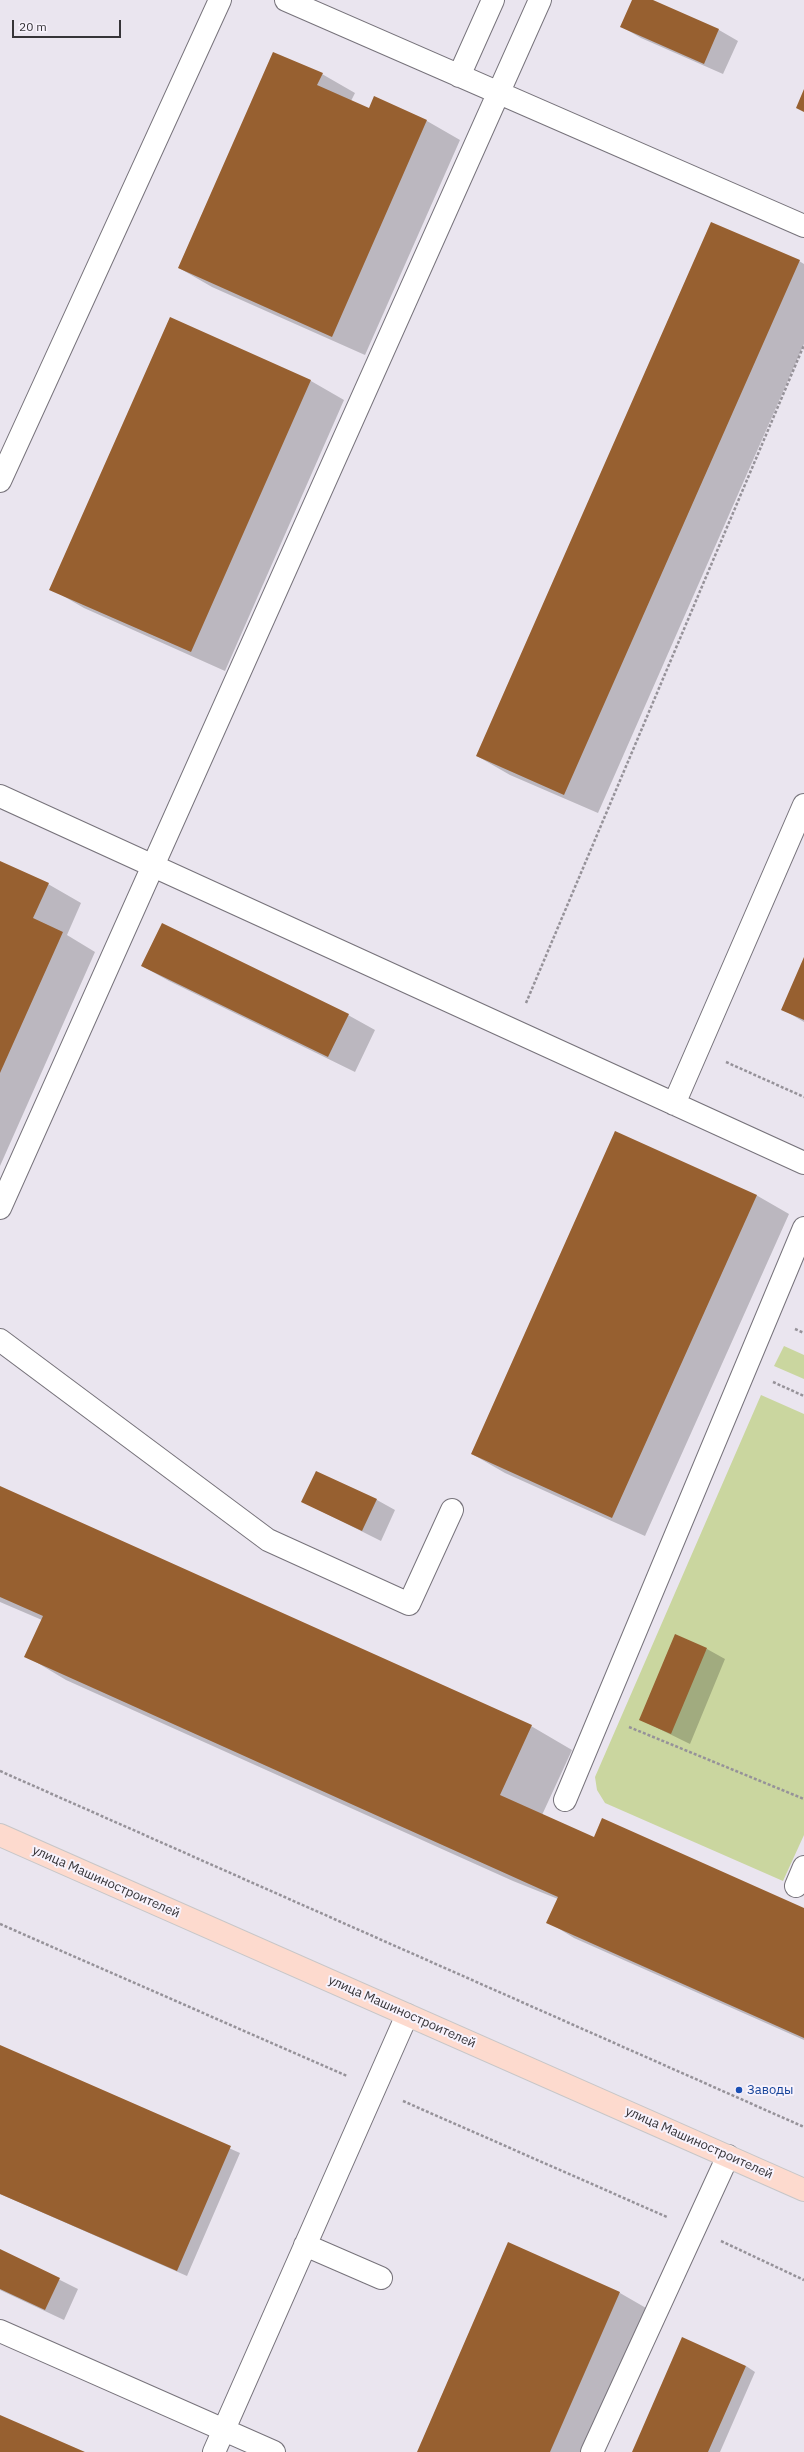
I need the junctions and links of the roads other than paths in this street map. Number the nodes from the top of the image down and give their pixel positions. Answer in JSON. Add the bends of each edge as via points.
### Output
{"nodes":[{"id":1,"x":220,"y":0,"type":"edge"},
{"id":2,"x":286,"y":0,"type":"edge"},
{"id":3,"x":493,"y":0,"type":"edge"},
{"id":4,"x":540,"y":0,"type":"edge"},
{"id":5,"x":459,"y":76,"type":"junction"},
{"id":6,"x":499,"y":93,"type":"junction"},
{"id":7,"x":804,"y":226,"type":"edge"},
{"id":8,"x":0,"y":481,"type":"edge"},
{"id":9,"x":0,"y":796,"type":"edge"},
{"id":10,"x":804,"y":805,"type":"edge"},
{"id":11,"x":153,"y":866,"type":"junction"},
{"id":12,"x":674,"y":1104,"type":"junction"},
{"id":13,"x":804,"y":1163,"type":"edge"},
{"id":14,"x":0,"y":1208,"type":"edge"},
{"id":15,"x":804,"y":1228,"type":"edge"},
{"id":16,"x":0,"y":1340,"type":"edge"},
{"id":17,"x":452,"y":1510,"type":"dead end"},
{"id":18,"x":565,"y":1800,"type":"dead end"},
{"id":19,"x":0,"y":1835,"type":"edge"},
{"id":20,"x":407,"y":2015,"type":"junction"},
{"id":21,"x":728,"y":2156,"type":"junction"},
{"id":22,"x":804,"y":2190,"type":"edge"},
{"id":23,"x":305,"y":2245,"type":"junction"},
{"id":24,"x":382,"y":2278,"type":"dead end"},
{"id":25,"x":0,"y":2331,"type":"edge"},
{"id":26,"x":224,"y":2430,"type":"junction"},
{"id":27,"x":214,"y":2452,"type":"edge"},
{"id":28,"x":274,"y":2452,"type":"edge"},
{"id":29,"x":592,"y":2452,"type":"edge"}],
"edges":[{"from":1,"to":8,"type":"lane"},
{"from":2,"to":5,"type":"lane"},
{"from":3,"to":5,"type":"lane"},
{"from":4,"to":6,"type":"lane"},
{"from":5,"to":6,"type":"lane"},
{"from":6,"to":7,"type":"lane"},
{"from":6,"to":11,"type":"lane"},
{"from":9,"to":11,"type":"lane"},
{"from":10,"to":12,"type":"lane"},
{"from":11,"to":12,"type":"lane"},
{"from":11,"to":14,"type":"lane"},
{"from":12,"to":13,"type":"lane"},
{"from":15,"to":18,"type":"lane"},
{"from":16,"to":17,"type":"lane","via":[[268,1540],[408,1604]]},
{"from":19,"to":20,"type":"main road","name":"улица Машиностроителей"},
{"from":20,"to":21,"type":"main road","name":"улица Машиностроителей"},
{"from":20,"to":23,"type":"lane"},
{"from":21,"to":22,"type":"main road","name":"улица Машиностроителей"},
{"from":21,"to":29,"type":"lane"},
{"from":23,"to":24,"type":"lane"},
{"from":23,"to":26,"type":"lane"},
{"from":25,"to":26,"type":"lane"},
{"from":26,"to":27,"type":"lane"},
{"from":26,"to":28,"type":"lane"}]}
